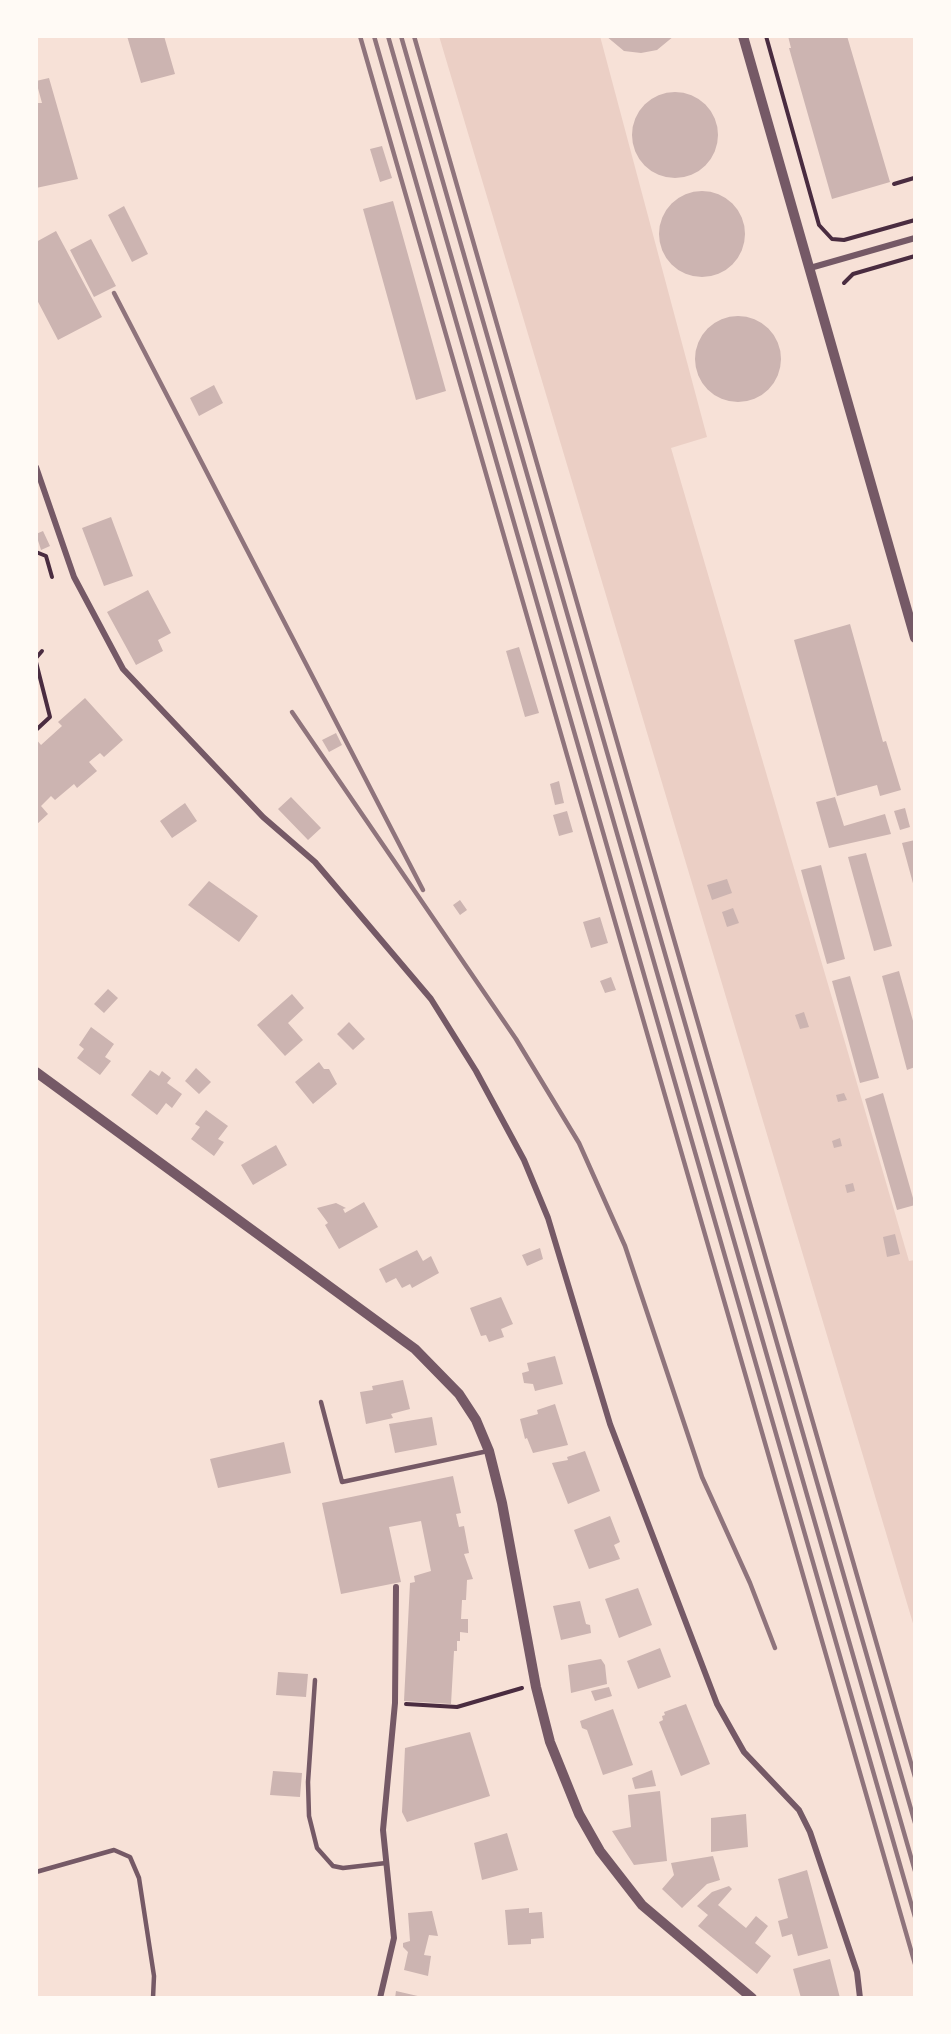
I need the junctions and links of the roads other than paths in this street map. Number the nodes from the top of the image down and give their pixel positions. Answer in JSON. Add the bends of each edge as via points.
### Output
{"nodes":[{"id":1,"x":743,"y":36,"type":"edge"},
{"id":2,"x":915,"y":238,"type":"edge"},
{"id":3,"x":810,"y":267,"type":"junction"},
{"id":4,"x":36,"y":467,"type":"edge"},
{"id":5,"x":915,"y":638,"type":"edge"},
{"id":6,"x":36,"y":1072,"type":"edge"},
{"id":7,"x":321,"y":1402,"type":"dead end"},
{"id":8,"x":489,"y":1451,"type":"junction"},
{"id":9,"x":396,"y":1587,"type":"dead end"},
{"id":10,"x":315,"y":1680,"type":"dead end"},
{"id":11,"x":386,"y":1863,"type":"junction"},
{"id":12,"x":36,"y":1872,"type":"edge"},
{"id":13,"x":153,"y":1998,"type":"edge"},
{"id":14,"x":380,"y":1998,"type":"edge"},
{"id":15,"x":752,"y":1998,"type":"edge"},
{"id":16,"x":860,"y":1998,"type":"edge"}],
"edges":[{"from":1,"to":3,"type":"street"},
{"from":2,"to":3,"type":"street"},
{"from":3,"to":5,"type":"street"},
{"from":4,"to":16,"type":"street","via":[[74,577],[123,669],[263,817],[315,862],[431,999],[476,1071],[548,1218],[610,1424],[717,1704],[744,1752],[799,1810],[810,1832],[857,1972]]},
{"from":6,"to":8,"type":"street","via":[[415,1349],[468,1407]]},
{"from":7,"to":8,"type":"lane","via":[[342,1482]]},
{"from":8,"to":15,"type":"street","via":[[536,1687],[550,1742],[579,1814],[600,1851],[642,1905]]},
{"from":9,"to":11,"type":"street","via":[[395,1703],[383,1830]]},
{"from":10,"to":11,"type":"lane","via":[[308,1782],[309,1816],[317,1848],[333,1866]]},
{"from":11,"to":14,"type":"street","via":[[394,1938]]},
{"from":12,"to":13,"type":"lane","via":[[114,1850],[130,1857],[139,1878]]}]}
